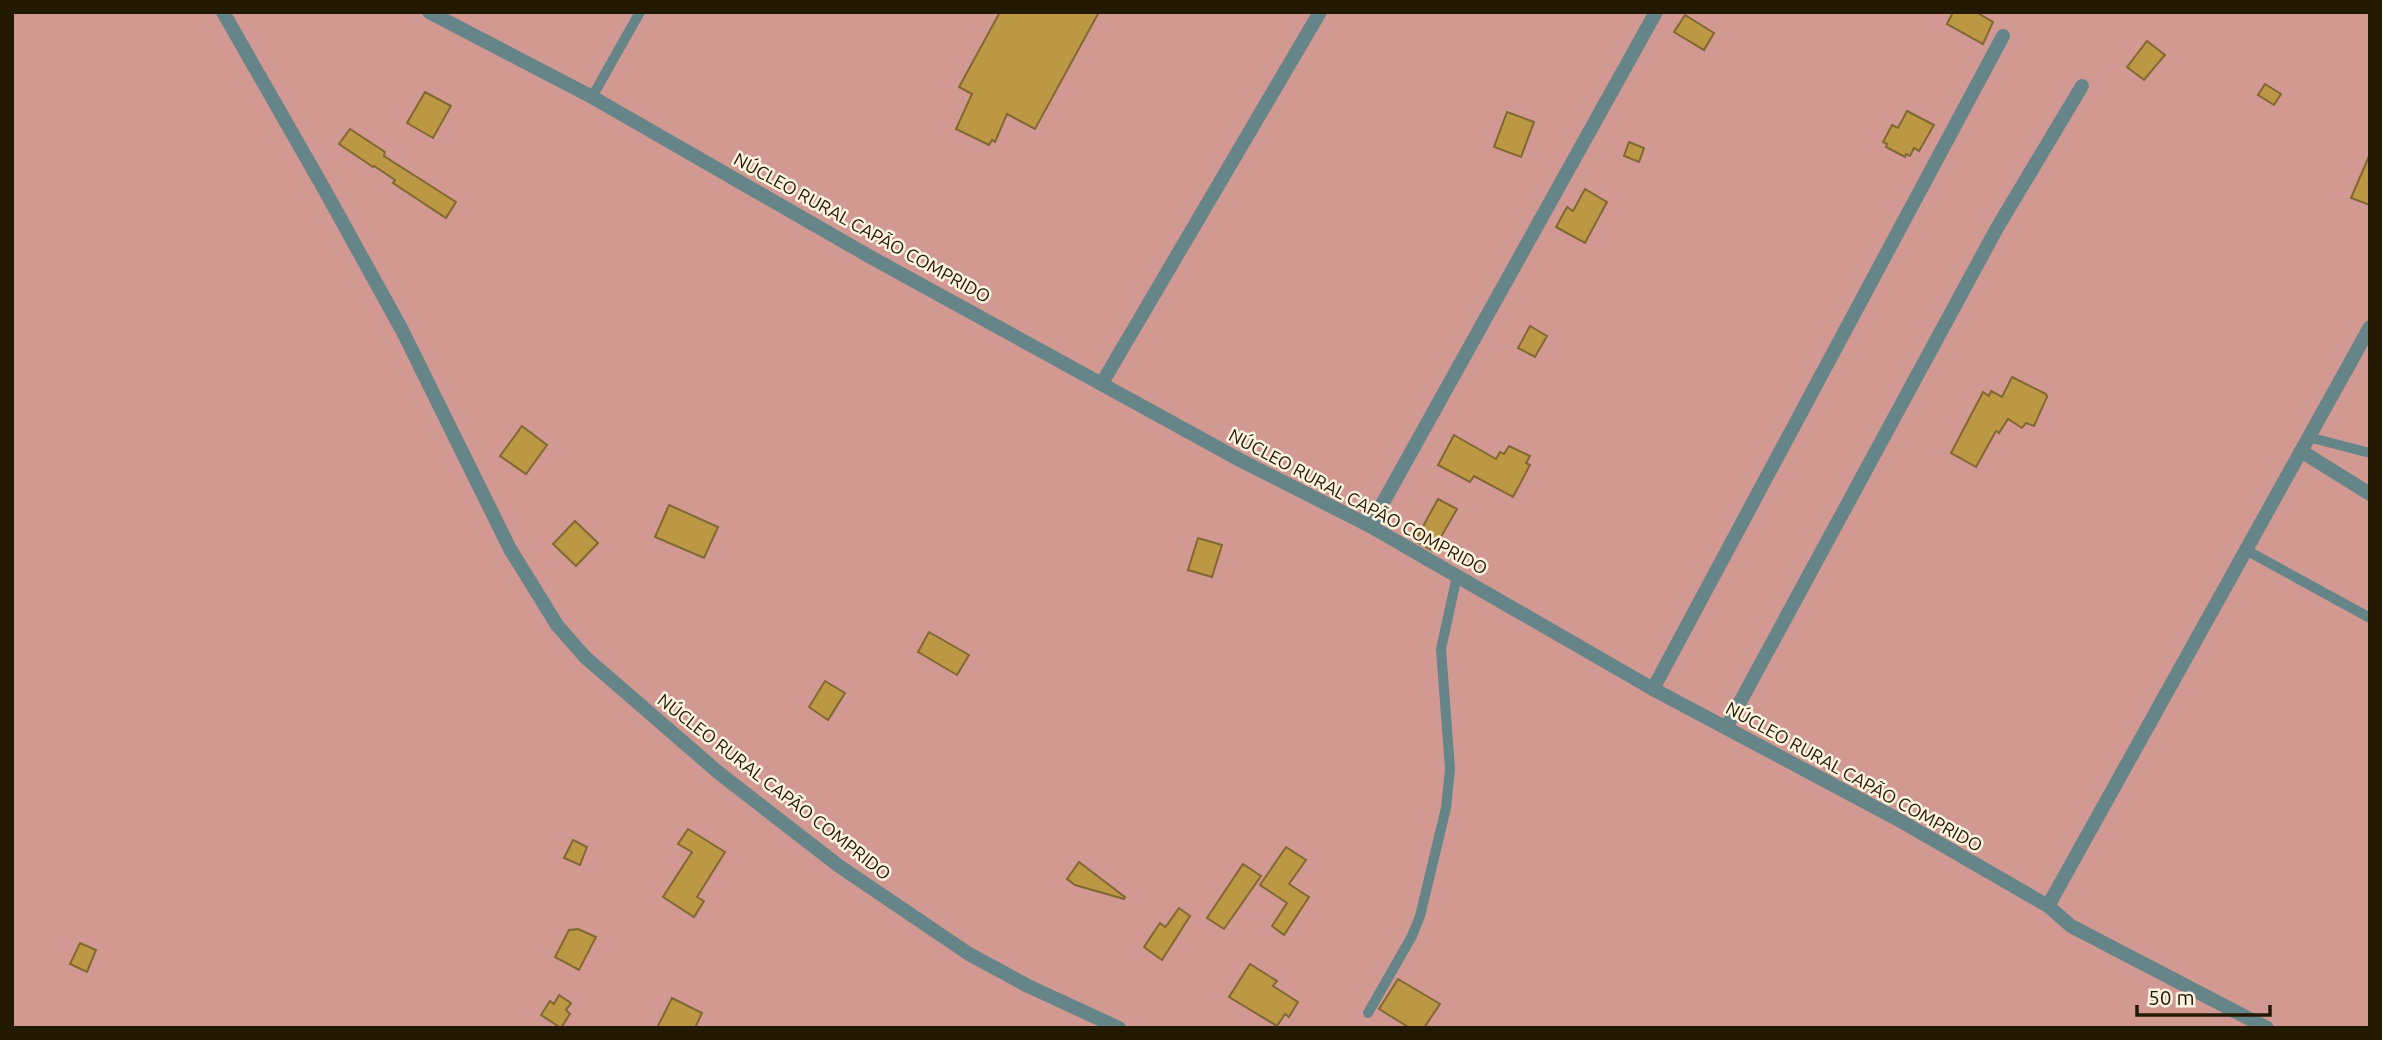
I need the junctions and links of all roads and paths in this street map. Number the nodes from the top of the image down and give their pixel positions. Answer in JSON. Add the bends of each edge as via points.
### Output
{"nodes":[{"id":1,"x":223,"y":12,"type":"edge"},
{"id":2,"x":429,"y":12,"type":"edge"},
{"id":3,"x":640,"y":12,"type":"edge"},
{"id":4,"x":1320,"y":12,"type":"edge"},
{"id":5,"x":1656,"y":12,"type":"edge"},
{"id":6,"x":2003,"y":36,"type":"dead end"},
{"id":7,"x":2082,"y":86,"type":"dead end"},
{"id":8,"x":592,"y":97,"type":"junction"},
{"id":9,"x":2370,"y":327,"type":"edge"},
{"id":10,"x":1102,"y":383,"type":"junction"},
{"id":11,"x":2308,"y":437,"type":"junction"},
{"id":12,"x":2301,"y":451,"type":"junction"},
{"id":13,"x":2370,"y":453,"type":"edge"},
{"id":14,"x":2370,"y":494,"type":"edge"},
{"id":15,"x":1370,"y":526,"type":"junction"},
{"id":16,"x":2246,"y":550,"type":"junction"},
{"id":17,"x":1457,"y":576,"type":"junction"},
{"id":18,"x":2370,"y":618,"type":"edge"},
{"id":19,"x":1653,"y":689,"type":"junction"},
{"id":20,"x":1726,"y":728,"type":"junction"},
{"id":21,"x":2048,"y":906,"type":"junction"},
{"id":22,"x":1368,"y":1013,"type":"dead end"},
{"id":23,"x":1119,"y":1028,"type":"edge"},
{"id":24,"x":2267,"y":1028,"type":"edge"}],
"edges":[{"from":1,"to":23,"type":"street","name":"NÚCLEO RURAL CAPÃO COMPRIDO","via":[[402,330],[510,549],[557,625],[585,657],[699,757],[839,866],[969,954]]},
{"from":2,"to":8,"type":"street","name":"NÚCLEO RURAL CAPÃO COMPRIDO"},
{"from":3,"to":8,"type":"lane"},
{"from":4,"to":10,"type":"street"},
{"from":5,"to":15,"type":"street"},
{"from":6,"to":19,"type":"street"},
{"from":7,"to":20,"type":"street","via":[[1978,264]]},
{"from":8,"to":10,"type":"street","name":"NÚCLEO RURAL CAPÃO COMPRIDO"},
{"from":9,"to":11,"type":"street"},
{"from":10,"to":15,"type":"street","name":"NÚCLEO RURAL CAPÃO COMPRIDO"},
{"from":11,"to":12,"type":"street"},
{"from":11,"to":13,"type":"lane"},
{"from":12,"to":14,"type":"street"},
{"from":12,"to":16,"type":"street"},
{"from":15,"to":17,"type":"street","name":"NÚCLEO RURAL CAPÃO COMPRIDO"},
{"from":16,"to":18,"type":"lane"},
{"from":16,"to":21,"type":"street"},
{"from":17,"to":19,"type":"street","name":"NÚCLEO RURAL CAPÃO COMPRIDO"},
{"from":17,"to":22,"type":"lane","via":[[1441,649],[1450,769],[1446,808],[1420,916]]},
{"from":19,"to":20,"type":"street","name":"NÚCLEO RURAL CAPÃO COMPRIDO"},
{"from":20,"to":21,"type":"street","name":"NÚCLEO RURAL CAPÃO COMPRIDO"},
{"from":21,"to":24,"type":"street","name":"NÚCLEO RURAL CAPÃO COMPRIDO","via":[[2071,926]]}]}
